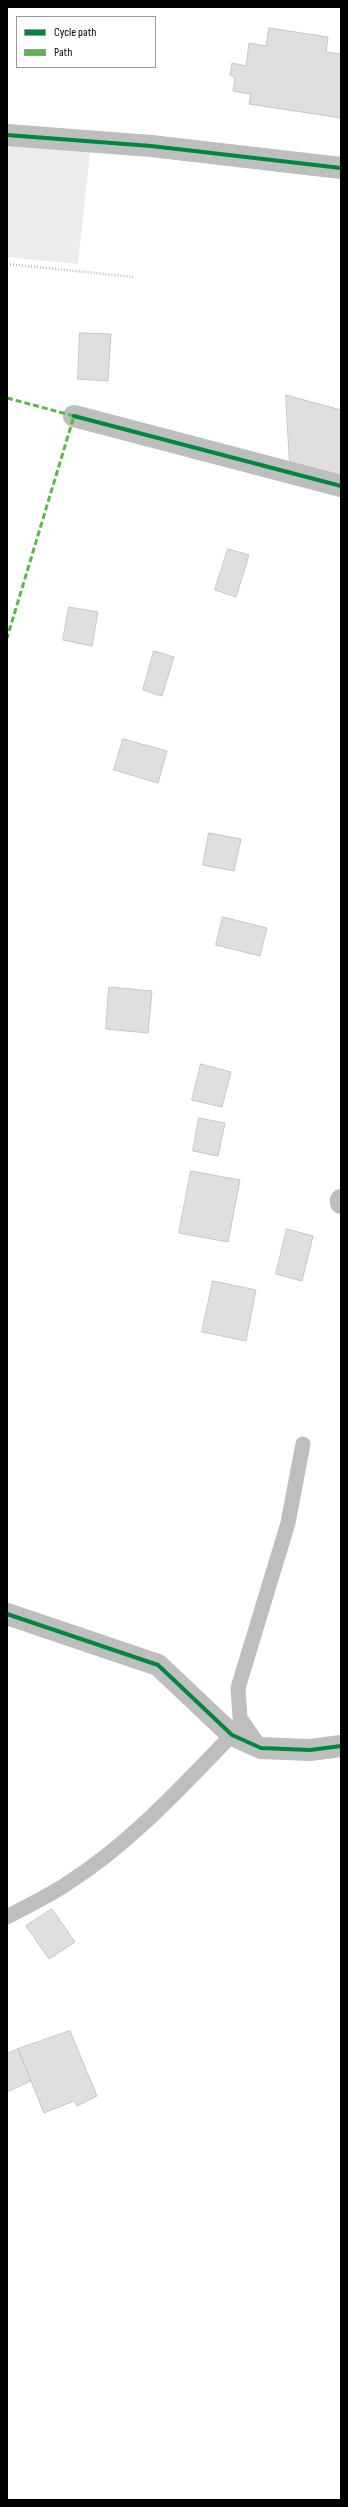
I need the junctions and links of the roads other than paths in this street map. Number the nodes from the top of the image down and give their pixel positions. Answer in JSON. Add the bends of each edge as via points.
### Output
{"nodes":[{"id":1,"x":7,"y":135,"type":"edge"},
{"id":2,"x":341,"y":168,"type":"edge"},
{"id":3,"x":74,"y":416,"type":"dead end"},
{"id":4,"x":341,"y":486,"type":"edge"},
{"id":5,"x":303,"y":1444,"type":"dead end"},
{"id":6,"x":7,"y":1614,"type":"edge"},
{"id":7,"x":232,"y":1735,"type":"junction"},
{"id":8,"x":341,"y":1746,"type":"edge"},
{"id":9,"x":261,"y":1748,"type":"junction"},
{"id":10,"x":7,"y":1917,"type":"edge"}],
"edges":[{"from":1,"to":2,"type":"street","via":[[150,146]]},
{"from":3,"to":4,"type":"street"},
{"from":5,"to":9,"type":"lane","via":[[288,1523],[238,1688],[240,1718]]},
{"from":6,"to":7,"type":"street","via":[[158,1665]]},
{"from":7,"to":9,"type":"street"},
{"from":7,"to":10,"type":"lane","via":[[142,1826],[110,1852],[68,1883]]},
{"from":8,"to":9,"type":"street","via":[[310,1750]]}]}
